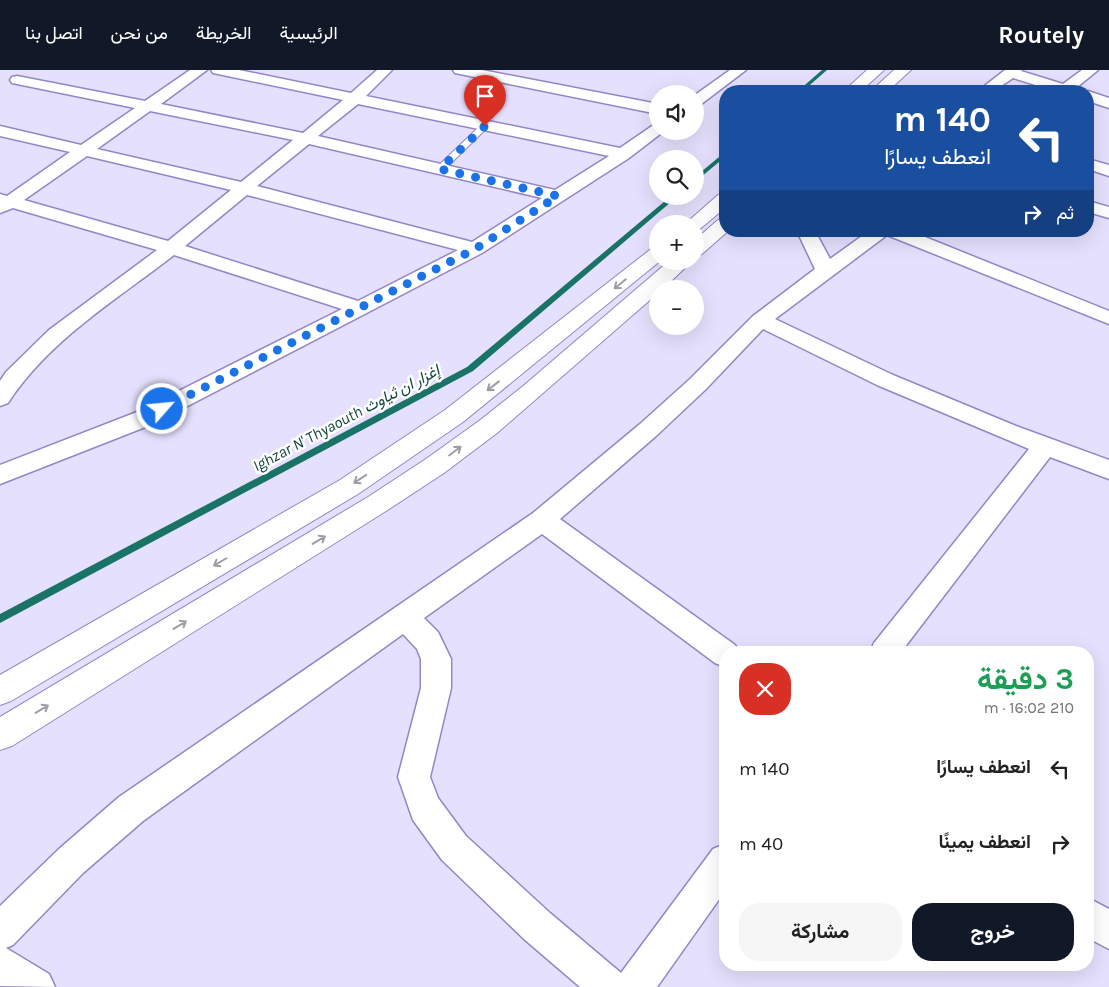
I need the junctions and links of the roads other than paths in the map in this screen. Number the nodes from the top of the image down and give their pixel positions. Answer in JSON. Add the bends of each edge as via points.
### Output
{"nodes":[{"id":1,"x":36,"y":70,"type":"edge"},
{"id":2,"x":200,"y":70,"type":"edge"},
{"id":3,"x":218,"y":70,"type":"edge"},
{"id":4,"x":385,"y":70,"type":"edge"},
{"id":5,"x":460,"y":70,"type":"edge"},
{"id":6,"x":715,"y":70,"type":"edge"},
{"id":7,"x":876,"y":70,"type":"edge"},
{"id":8,"x":903,"y":70,"type":"edge"},
{"id":9,"x":1091,"y":70,"type":"edge"},
{"id":10,"x":1013,"y":71,"type":"edge"},
{"id":11,"x":737,"y":72,"type":"edge"},
{"id":12,"x":859,"y":85,"type":"edge"},
{"id":13,"x":886,"y":85,"type":"edge"},
{"id":14,"x":993,"y":85,"type":"edge"},
{"id":15,"x":1052,"y":85,"type":"edge"},
{"id":16,"x":1072,"y":85,"type":"edge"},
{"id":17,"x":704,"y":96,"type":"edge"},
{"id":18,"x":1094,"y":98,"type":"edge"},
{"id":19,"x":354,"y":99,"type":"junction"},
{"id":20,"x":1109,"y":103,"type":"edge"},
{"id":21,"x":150,"y":106,"type":"junction"},
{"id":22,"x":649,"y":107,"type":"edge"},
{"id":23,"x":485,"y":126,"type":"junction"},
{"id":24,"x":0,"y":131,"type":"edge"},
{"id":25,"x":649,"y":135,"type":"edge"},
{"id":26,"x":305,"y":138,"type":"junction"},
{"id":27,"x":86,"y":150,"type":"junction"},
{"id":28,"x":623,"y":154,"type":"junction"},
{"id":29,"x":1094,"y":166,"type":"edge"},
{"id":30,"x":440,"y":169,"type":"junction"},
{"id":31,"x":1109,"y":171,"type":"edge"},
{"id":32,"x":243,"y":188,"type":"junction"},
{"id":33,"x":558,"y":196,"type":"junction"},
{"id":34,"x":4,"y":203,"type":"edge"},
{"id":35,"x":719,"y":204,"type":"edge"},
{"id":36,"x":1094,"y":208,"type":"edge"},
{"id":37,"x":1109,"y":213,"type":"edge"},
{"id":38,"x":704,"y":216,"type":"edge"},
{"id":39,"x":719,"y":229,"type":"edge"},
{"id":40,"x":809,"y":237,"type":"edge"},
{"id":41,"x":873,"y":237,"type":"edge"},
{"id":42,"x":908,"y":237,"type":"edge"},
{"id":43,"x":704,"y":242,"type":"edge"},
{"id":44,"x":171,"y":248,"type":"junction"},
{"id":45,"x":475,"y":249,"type":"junction"},
{"id":46,"x":649,"y":260,"type":"edge"},
{"id":47,"x":672,"y":270,"type":"edge"},
{"id":48,"x":826,"y":271,"type":"junction"},
{"id":49,"x":360,"y":308,"type":"junction"},
{"id":50,"x":1109,"y":318,"type":"edge"},
{"id":51,"x":760,"y":320,"type":"junction"},
{"id":52,"x":0,"y":398,"type":"edge"},
{"id":53,"x":1045,"y":446,"type":"junction"},
{"id":54,"x":1109,"y":470,"type":"edge"},
{"id":55,"x":0,"y":475,"type":"edge"},
{"id":56,"x":542,"y":520,"type":"junction"},
{"id":57,"x":405,"y":617,"type":"junction"},
{"id":58,"x":889,"y":646,"type":"edge"},
{"id":59,"x":719,"y":650,"type":"edge"},
{"id":60,"x":0,"y":691,"type":"edge"},
{"id":61,"x":0,"y":735,"type":"edge"},
{"id":62,"x":719,"y":869,"type":"edge"},
{"id":63,"x":1094,"y":920,"type":"edge"},
{"id":64,"x":1109,"y":931,"type":"edge"},
{"id":65,"x":0,"y":932,"type":"edge"},
{"id":66,"x":0,"y":964,"type":"edge"},
{"id":67,"x":36,"y":987,"type":"edge"},
{"id":68,"x":610,"y":987,"type":"edge"},
{"id":69,"x":634,"y":987,"type":"edge"}],
"edges":[{"from":1,"to":21,"type":"street","via":[[13,83]]},
{"from":2,"to":21,"type":"street"},
{"from":3,"to":19,"type":"street"},
{"from":4,"to":19,"type":"street"},
{"from":5,"to":22,"type":"street"},
{"from":6,"to":11,"type":"street"},
{"from":7,"to":12,"type":"street"},
{"from":8,"to":13,"type":"street"},
{"from":9,"to":16,"type":"street"},
{"from":10,"to":14,"type":"street"},
{"from":10,"to":15,"type":"street"},
{"from":11,"to":17,"type":"street"},
{"from":18,"to":20,"type":"street"},
{"from":19,"to":23,"type":"street"},
{"from":19,"to":26,"type":"street"},
{"from":21,"to":26,"type":"street"},
{"from":21,"to":27,"type":"street"},
{"from":23,"to":28,"type":"street"},
{"from":23,"to":30,"type":"lane"},
{"from":24,"to":27,"type":"street"},
{"from":25,"to":28,"type":"street"},
{"from":26,"to":30,"type":"street"},
{"from":26,"to":32,"type":"street"},
{"from":27,"to":32,"type":"street"},
{"from":27,"to":34,"type":"street"},
{"from":28,"to":33,"type":"street"},
{"from":29,"to":31,"type":"street"},
{"from":30,"to":33,"type":"street"},
{"from":32,"to":44,"type":"street"},
{"from":32,"to":45,"type":"street"},
{"from":33,"to":45,"type":"street"},
{"from":34,"to":44,"type":"street"},
{"from":35,"to":38,"type":"street"},
{"from":36,"to":37,"type":"street"},
{"from":39,"to":43,"type":"street"},
{"from":40,"to":48,"type":"street"},
{"from":41,"to":48,"type":"street"},
{"from":42,"to":50,"type":"street"},
{"from":44,"to":49,"type":"street"},
{"from":44,"to":52,"type":"street","via":[[57,335],[14,377]]},
{"from":45,"to":49,"type":"street"},
{"from":46,"to":60,"type":"street","one_way":true,"via":[[498,382],[405,451]]},
{"from":61,"to":47,"type":"street","one_way":true,"via":[[435,466],[530,393]]},
{"from":48,"to":51,"type":"street"},
{"from":49,"to":55,"type":"street","via":[[145,418]]},
{"from":51,"to":53,"type":"street","via":[[885,380]]},
{"from":51,"to":56,"type":"street","via":[[648,430]]},
{"from":53,"to":54,"type":"street"},
{"from":53,"to":58,"type":"street"},
{"from":56,"to":57,"type":"street"},
{"from":56,"to":59,"type":"street"},
{"from":57,"to":65,"type":"street","via":[[131,809],[71,861]]},
{"from":57,"to":68,"type":"street","via":[[428,641],[436,660],[436,688],[414,777],[425,808],[454,848],[537,926]]},
{"from":62,"to":69,"type":"street"},
{"from":63,"to":64,"type":"street"},
{"from":66,"to":67,"type":"street"}]}
